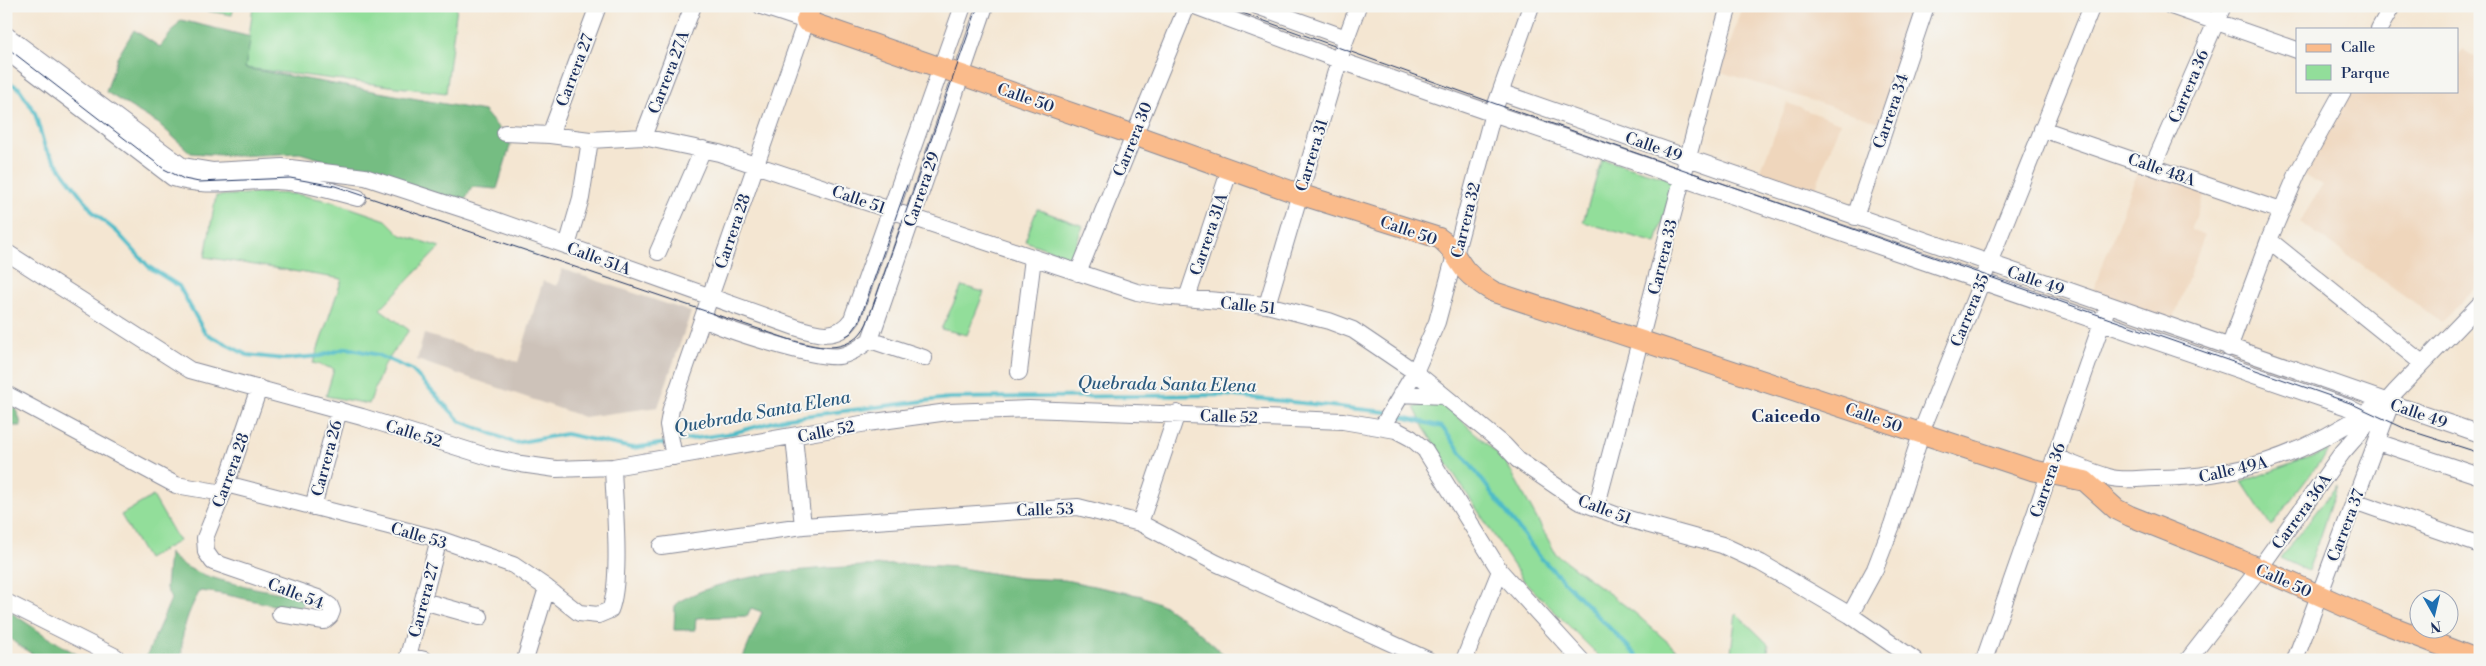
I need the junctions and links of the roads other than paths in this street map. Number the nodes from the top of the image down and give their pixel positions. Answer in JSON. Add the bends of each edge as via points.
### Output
{"nodes":[{"id":1,"x":598,"y":6,"type":"edge"},
{"id":2,"x":694,"y":6,"type":"edge"},
{"id":3,"x":761,"y":6,"type":"edge"},
{"id":4,"x":962,"y":6,"type":"edge"},
{"id":5,"x":985,"y":6,"type":"edge"},
{"id":6,"x":1187,"y":6,"type":"edge"},
{"id":7,"x":1195,"y":6,"type":"edge"},
{"id":8,"x":1258,"y":6,"type":"edge"},
{"id":9,"x":1358,"y":6,"type":"edge"},
{"id":10,"x":1531,"y":6,"type":"edge"},
{"id":11,"x":1729,"y":6,"type":"edge"},
{"id":12,"x":1926,"y":6,"type":"edge"},
{"id":13,"x":2092,"y":6,"type":"edge"},
{"id":14,"x":2172,"y":6,"type":"edge"},
{"id":15,"x":2223,"y":6,"type":"edge"},
{"id":16,"x":2392,"y":6,"type":"edge"},
{"id":17,"x":808,"y":14,"type":"edge"},
{"id":18,"x":2215,"y":22,"type":"junction"},
{"id":19,"x":2380,"y":28,"type":"edge"},
{"id":20,"x":6,"y":35,"type":"edge"},
{"id":21,"x":1346,"y":38,"type":"junction"},
{"id":22,"x":2296,"y":50,"type":"edge"},
{"id":23,"x":6,"y":51,"type":"edge"},
{"id":24,"x":1339,"y":60,"type":"junction"},
{"id":25,"x":941,"y":68,"type":"junction"},
{"id":26,"x":961,"y":75,"type":"junction"},
{"id":27,"x":2342,"y":92,"type":"edge"},
{"id":28,"x":1508,"y":95,"type":"dead end"},
{"id":29,"x":2042,"y":129,"type":"junction"},
{"id":30,"x":506,"y":133,"type":"dead end"},
{"id":31,"x":550,"y":135,"type":"junction"},
{"id":32,"x":1134,"y":135,"type":"junction"},
{"id":33,"x":644,"y":137,"type":"junction"},
{"id":34,"x":590,"y":140,"type":"junction"},
{"id":35,"x":703,"y":150,"type":"junction"},
{"id":36,"x":1687,"y":158,"type":"junction"},
{"id":37,"x":755,"y":164,"type":"junction"},
{"id":38,"x":2154,"y":166,"type":"junction"},
{"id":39,"x":1230,"y":169,"type":"junction"},
{"id":40,"x":1682,"y":177,"type":"junction"},
{"id":41,"x":1299,"y":194,"type":"junction"},
{"id":42,"x":358,"y":198,"type":"dead end"},
{"id":43,"x":890,"y":210,"type":"junction"},
{"id":44,"x":2281,"y":211,"type":"junction"},
{"id":45,"x":911,"y":217,"type":"junction"},
{"id":46,"x":1855,"y":217,"type":"junction"},
{"id":47,"x":2269,"y":240,"type":"junction"},
{"id":48,"x":567,"y":246,"type":"junction"},
{"id":49,"x":6,"y":252,"type":"edge"},
{"id":50,"x":658,"y":252,"type":"dead end"},
{"id":51,"x":1455,"y":257,"type":"junction"},
{"id":52,"x":1033,"y":258,"type":"junction"},
{"id":53,"x":1987,"y":263,"type":"junction"},
{"id":54,"x":1078,"y":273,"type":"junction"},
{"id":55,"x":1980,"y":281,"type":"junction"},
{"id":56,"x":709,"y":297,"type":"junction"},
{"id":57,"x":1187,"y":298,"type":"junction"},
{"id":58,"x":2109,"y":303,"type":"junction"},
{"id":59,"x":2480,"y":304,"type":"edge"},
{"id":60,"x":1267,"y":305,"type":"junction"},
{"id":61,"x":704,"y":319,"type":"junction"},
{"id":62,"x":2102,"y":323,"type":"junction"},
{"id":63,"x":834,"y":334,"type":"joint"},
{"id":64,"x":870,"y":340,"type":"junction"},
{"id":65,"x":1642,"y":340,"type":"junction"},
{"id":66,"x":2229,"y":348,"type":"junction"},
{"id":67,"x":924,"y":358,"type":"dead end"},
{"id":68,"x":2422,"y":363,"type":"junction"},
{"id":69,"x":1019,"y":372,"type":"dead end"},
{"id":70,"x":1415,"y":372,"type":"junction"},
{"id":71,"x":259,"y":388,"type":"junction"},
{"id":72,"x":6,"y":394,"type":"edge"},
{"id":73,"x":1400,"y":395,"type":"junction"},
{"id":74,"x":1444,"y":396,"type":"junction"},
{"id":75,"x":2387,"y":402,"type":"junction"},
{"id":76,"x":339,"y":410,"type":"junction"},
{"id":77,"x":1177,"y":414,"type":"junction"},
{"id":78,"x":2363,"y":415,"type":"junction"},
{"id":79,"x":1385,"y":422,"type":"junction"},
{"id":80,"x":1921,"y":432,"type":"junction"},
{"id":81,"x":2480,"y":434,"type":"edge"},
{"id":82,"x":794,"y":437,"type":"junction"},
{"id":83,"x":2377,"y":442,"type":"junction"},
{"id":84,"x":673,"y":454,"type":"junction"},
{"id":85,"x":2052,"y":465,"type":"junction"},
{"id":86,"x":613,"y":467,"type":"junction"},
{"id":87,"x":2480,"y":476,"type":"edge"},
{"id":88,"x":2113,"y":478,"type":"junction"},
{"id":89,"x":225,"y":488,"type":"junction"},
{"id":90,"x":2096,"y":490,"type":"junction"},
{"id":91,"x":2354,"y":502,"type":"junction"},
{"id":92,"x":313,"y":506,"type":"junction"},
{"id":93,"x":1596,"y":508,"type":"junction"},
{"id":94,"x":1140,"y":523,"type":"junction"},
{"id":95,"x":803,"y":526,"type":"junction"},
{"id":96,"x":439,"y":539,"type":"junction"},
{"id":97,"x":2480,"y":545,"type":"edge"},
{"id":98,"x":661,"y":546,"type":"dead end"},
{"id":99,"x":206,"y":552,"type":"joint"},
{"id":100,"x":2259,"y":569,"type":"junction"},
{"id":101,"x":1500,"y":571,"type":"junction"},
{"id":102,"x":547,"y":588,"type":"junction"},
{"id":103,"x":2319,"y":595,"type":"junction"},
{"id":104,"x":423,"y":601,"type":"junction"},
{"id":105,"x":6,"y":602,"type":"edge"},
{"id":106,"x":280,"y":614,"type":"dead end"},
{"id":107,"x":1850,"y":615,"type":"junction"},
{"id":108,"x":480,"y":617,"type":"dead end"},
{"id":109,"x":116,"y":658,"type":"dead end"},
{"id":110,"x":408,"y":658,"type":"edge"},
{"id":111,"x":425,"y":660,"type":"edge"},
{"id":112,"x":524,"y":660,"type":"edge"},
{"id":113,"x":1428,"y":660,"type":"edge"},
{"id":114,"x":1464,"y":660,"type":"edge"},
{"id":115,"x":1581,"y":660,"type":"edge"},
{"id":116,"x":1915,"y":660,"type":"edge"},
{"id":117,"x":1984,"y":660,"type":"edge"},
{"id":118,"x":2188,"y":660,"type":"edge"},
{"id":119,"x":2295,"y":660,"type":"edge"},
{"id":120,"x":2479,"y":660,"type":"edge"}],
"edges":[{"from":1,"to":31,"type":"street","name":"Carrera 27"},
{"from":2,"to":33,"type":"street","name":"Carrera 27A"},
{"from":3,"to":17,"type":"street","name":"Calle 50"},
{"from":4,"to":25,"type":"street","name":"Carrera 29"},
{"from":5,"to":26,"type":"street","name":"Carrera 29"},
{"from":6,"to":32,"type":"street","name":"Carrera 30"},
{"from":7,"to":24,"type":"street","name":"Calle 49"},
{"from":8,"to":21,"type":"street"},
{"from":9,"to":21,"type":"street","name":"Carrera 31"},
{"from":10,"to":51,"type":"street","name":"Carrera 32","via":[[1493,113]]},
{"from":11,"to":36,"type":"street","name":"Carrera 33"},
{"from":12,"to":46,"type":"street","name":"Carrera 34"},
{"from":13,"to":29,"type":"street","name":"Carrera 35"},
{"from":14,"to":18,"type":"street"},
{"from":15,"to":18,"type":"street","name":"Carrera 36"},
{"from":16,"to":19,"type":"street"},
{"from":17,"to":25,"type":"main road","name":"Calle 50"},
{"from":17,"to":37,"type":"street","name":"Carrera 28"},
{"from":18,"to":22,"type":"street"},
{"from":18,"to":38,"type":"street","name":"Carrera 36"},
{"from":20,"to":48,"type":"street","name":"Calle 51A","via":[[182,166],[212,171],[282,167],[365,178]]},
{"from":21,"to":24,"type":"street","name":"Carrera 31"},
{"from":23,"to":42,"type":"street","via":[[173,178],[207,184],[300,183]]},
{"from":24,"to":40,"type":"street","name":"Calle 49"},
{"from":24,"to":41,"type":"street","name":"Carrera 31"},
{"from":25,"to":26,"type":"main road","name":"Calle 50"},
{"from":25,"to":43,"type":"street","name":"Carrera 29"},
{"from":26,"to":32,"type":"main road","name":"Calle 50"},
{"from":26,"to":45,"type":"street","name":"Carrera 29"},
{"from":27,"to":44,"type":"street","via":[[2298,172]]},
{"from":28,"to":36,"type":"street","name":"Calle 49"},
{"from":29,"to":38,"type":"street","name":"Calle 48A"},
{"from":29,"to":53,"type":"street","name":"Carrera 35"},
{"from":30,"to":31,"type":"street","name":"Calle 51"},
{"from":31,"to":34,"type":"street","name":"Calle 51"},
{"from":32,"to":39,"type":"main road","name":"Calle 50"},
{"from":32,"to":54,"type":"street","name":"Carrera 30"},
{"from":33,"to":34,"type":"street","name":"Calle 51"},
{"from":33,"to":35,"type":"street","name":"Calle 51"},
{"from":34,"to":48,"type":"street","via":[[582,198]]},
{"from":35,"to":37,"type":"street","name":"Calle 51"},
{"from":35,"to":50,"type":"street"},
{"from":36,"to":40,"type":"street","name":"Carrera 33"},
{"from":36,"to":46,"type":"street","name":"Calle 49"},
{"from":37,"to":43,"type":"street","name":"Calle 51"},
{"from":37,"to":56,"type":"street","name":"Carrera 28"},
{"from":38,"to":44,"type":"street","name":"Calle 48A"},
{"from":39,"to":41,"type":"main road","name":"Calle 50"},
{"from":39,"to":57,"type":"street","name":"Carrera 31A"},
{"from":40,"to":55,"type":"street","name":"Calle 49"},
{"from":40,"to":65,"type":"street","name":"Carrera 33"},
{"from":41,"to":51,"type":"main road","name":"Calle 50","via":[[1439,238],[1451,247]]},
{"from":41,"to":60,"type":"street","name":"Carrera 31"},
{"from":43,"to":45,"type":"street","name":"Calle 51"},
{"from":43,"to":63,"type":"street","name":"Carrera 29","via":[[852,319]]},
{"from":44,"to":47,"type":"street"},
{"from":45,"to":52,"type":"street","name":"Calle 51"},
{"from":45,"to":64,"type":"street","name":"Carrera 29"},
{"from":46,"to":53,"type":"street","name":"Calle 49"},
{"from":47,"to":66,"type":"street"},
{"from":47,"to":68,"type":"street"},
{"from":48,"to":56,"type":"street","name":"Calle 51A"},
{"from":49,"to":71,"type":"street","name":"Calle 52","via":[[190,370]]},
{"from":51,"to":65,"type":"main road","name":"Calle 50","via":[[1472,278],[1494,292]]},
{"from":51,"to":70,"type":"street","name":"Carrera 32","via":[[1437,322]]},
{"from":52,"to":54,"type":"street","name":"Calle 51"},
{"from":52,"to":69,"type":"street"},
{"from":53,"to":55,"type":"street","name":"Carrera 35"},
{"from":53,"to":58,"type":"street","name":"Calle 49"},
{"from":54,"to":57,"type":"street","name":"Calle 51","via":[[1137,292]]},
{"from":55,"to":62,"type":"street","name":"Calle 49"},
{"from":55,"to":80,"type":"street","name":"Carrera 35"},
{"from":56,"to":61,"type":"street","name":"Carrera 28"},
{"from":56,"to":63,"type":"street","name":"Calle 51A","via":[[804,330]]},
{"from":57,"to":60,"type":"street","name":"Calle 51"},
{"from":58,"to":62,"type":"street","name":"Carrera 36"},
{"from":58,"to":66,"type":"street","name":"Calle 49"},
{"from":59,"to":68,"type":"street","name":"Carrera 37"},
{"from":60,"to":70,"type":"street","name":"Calle 51","via":[[1329,320],[1352,330]]},
{"from":61,"to":64,"type":"street","via":[[826,357],[852,352]]},
{"from":61,"to":84,"type":"street","name":"Carrera 28","via":[[668,417]]},
{"from":62,"to":78,"type":"street","name":"Calle 49"},
{"from":62,"to":85,"type":"street","name":"Carrera 36"},
{"from":64,"to":67,"type":"street"},
{"from":65,"to":80,"type":"main road","name":"Calle 50"},
{"from":65,"to":93,"type":"street","name":"Carrera 33"},
{"from":66,"to":75,"type":"street","name":"Calle 49"},
{"from":68,"to":75,"type":"street","name":"Carrera 37"},
{"from":70,"to":73,"type":"street","name":"Carrera 32"},
{"from":70,"to":74,"type":"street","name":"Calle 51"},
{"from":71,"to":76,"type":"street","name":"Calle 52"},
{"from":71,"to":89,"type":"street","name":"Carrera 28"},
{"from":72,"to":89,"type":"street","name":"Calle 53","via":[[176,485]]},
{"from":73,"to":74,"type":"street"},
{"from":73,"to":79,"type":"street","name":"Carrera 32"},
{"from":74,"to":93,"type":"street","name":"Calle 51","via":[[1518,460],[1578,501]]},
{"from":75,"to":78,"type":"street","name":"Calle 49A"},
{"from":75,"to":81,"type":"street","name":"Calle 49"},
{"from":75,"to":83,"type":"street","name":"Carrera 37"},
{"from":75,"to":100,"type":"street","name":"Carrera 36A","via":[[2342,453]]},
{"from":76,"to":86,"type":"street","name":"Calle 52","via":[[492,458],[556,468]]},
{"from":76,"to":92,"type":"street","name":"Carrera 26"},
{"from":77,"to":79,"type":"street","name":"Calle 52"},
{"from":77,"to":82,"type":"street","name":"Calle 52","via":[[1029,409],[948,412]]},
{"from":77,"to":94,"type":"street"},
{"from":78,"to":88,"type":"street","name":"Calle 49A","via":[[2304,448],[2238,470],[2194,478]]},
{"from":79,"to":101,"type":"street","name":"Calle 52","via":[[1425,450]]},
{"from":80,"to":85,"type":"main road","name":"Calle 50","via":[[2032,470]]},
{"from":80,"to":107,"type":"street","name":"Carrera 35","via":[[1875,569]]},
{"from":82,"to":84,"type":"street","name":"Calle 52"},
{"from":82,"to":95,"type":"street"},
{"from":83,"to":87,"type":"street"},
{"from":83,"to":91,"type":"street","name":"Carrera 37"},
{"from":84,"to":86,"type":"street","name":"Calle 52"},
{"from":85,"to":88,"type":"street","name":"Calle 49A"},
{"from":85,"to":90,"type":"main road","name":"Calle 50"},
{"from":85,"to":117,"type":"street","name":"Carrera 36"},
{"from":86,"to":102,"type":"street","name":"Calle 53","via":[[616,562],[610,610],[598,615],[579,613]]},
{"from":88,"to":90,"type":"street"},
{"from":89,"to":92,"type":"street","name":"Calle 53"},
{"from":89,"to":99,"type":"street","name":"Carrera 28","via":[[205,538]]},
{"from":90,"to":100,"type":"main road","name":"Calle 50","via":[[2123,512]]},
{"from":91,"to":97,"type":"street"},
{"from":91,"to":103,"type":"street","name":"Carrera 37"},
{"from":92,"to":96,"type":"street","name":"Calle 53"},
{"from":93,"to":107,"type":"street","name":"Calle 51","via":[[1722,546],[1761,563]]},
{"from":94,"to":95,"type":"street","name":"Calle 53","via":[[1078,506]]},
{"from":94,"to":113,"type":"street","name":"Calle 53","via":[[1216,563]]},
{"from":95,"to":98,"type":"street","name":"Calle 53"},
{"from":96,"to":102,"type":"street","name":"Calle 53","via":[[513,566]]},
{"from":96,"to":104,"type":"street","name":"Carrera 27"},
{"from":99,"to":106,"type":"street","name":"Calle 54","via":[[213,562],[318,598],[332,611],[324,621]]},
{"from":100,"to":103,"type":"main road","name":"Calle 50"},
{"from":100,"to":118,"type":"street","name":"Carrera 36A"},
{"from":101,"to":114,"type":"street"},
{"from":101,"to":115,"type":"street","name":"Calle 52"},
{"from":102,"to":112,"type":"street"},
{"from":103,"to":119,"type":"street","name":"Carrera 37"},
{"from":103,"to":120,"type":"main road","name":"Calle 50"},
{"from":104,"to":108,"type":"street"},
{"from":104,"to":110,"type":"street","name":"Carrera 27"},
{"from":105,"to":109,"type":"street"},
{"from":107,"to":116,"type":"street","name":"Calle 51"},
{"from":110,"to":111,"type":"street"}]}
